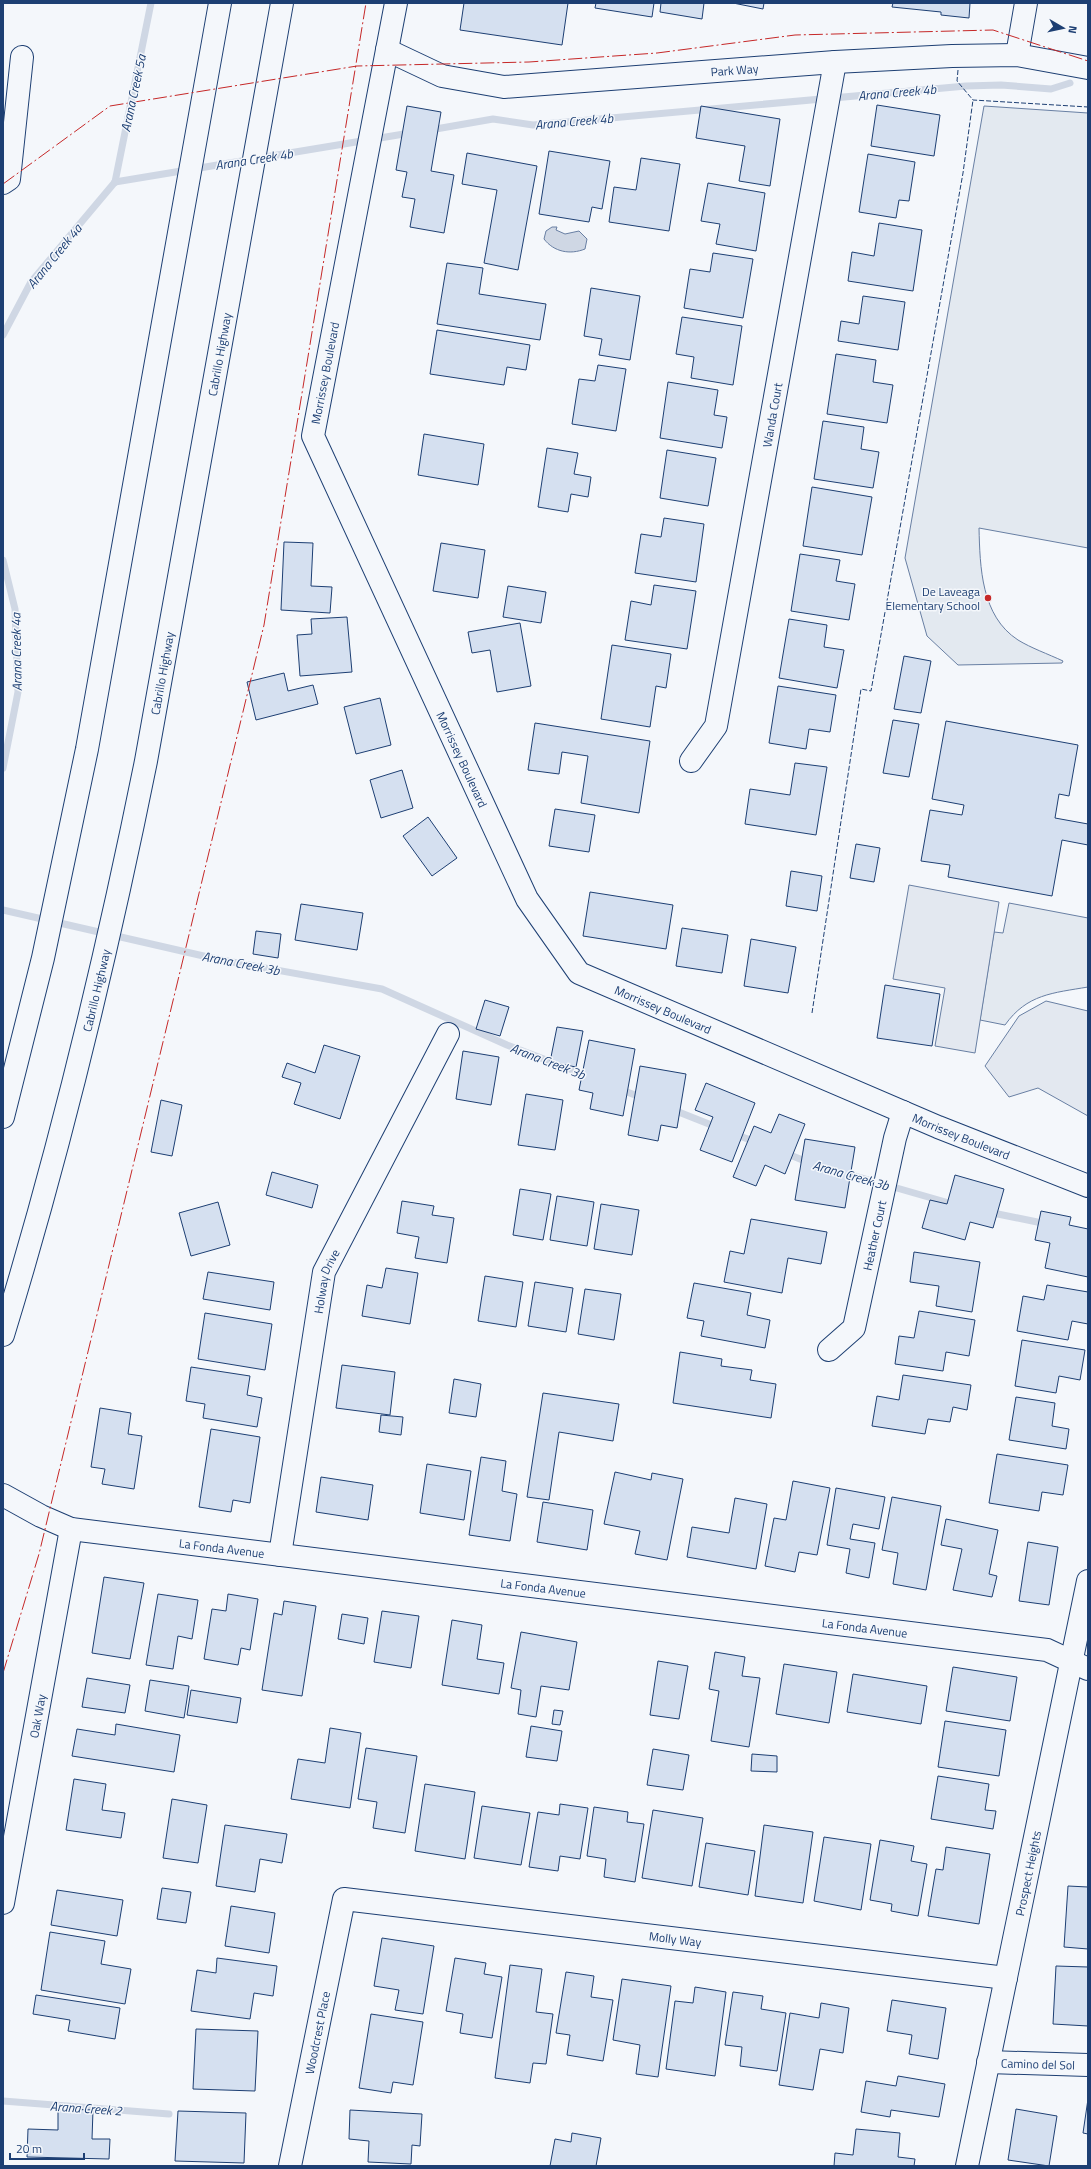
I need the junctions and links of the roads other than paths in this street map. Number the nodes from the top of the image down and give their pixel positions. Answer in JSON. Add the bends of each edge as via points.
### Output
{"nodes":[{"id":1,"x":220,"y":3,"type":"edge"},
{"id":2,"x":282,"y":3,"type":"edge"},
{"id":3,"x":396,"y":3,"type":"edge"},
{"id":4,"x":1026,"y":3,"type":"edge"},
{"id":5,"x":387,"y":50,"type":"junction"},
{"id":6,"x":1017,"y":55,"type":"junction"},
{"id":7,"x":22,"y":57,"type":"dead end"},
{"id":8,"x":835,"y":62,"type":"junction"},
{"id":9,"x":1088,"y":68,"type":"edge"},
{"id":10,"x":3,"y":183,"type":"edge"},
{"id":11,"x":691,"y":761,"type":"dead end"},
{"id":12,"x":448,"y":1034,"type":"dead end"},
{"id":13,"x":903,"y":1112,"type":"junction"},
{"id":14,"x":3,"y":1117,"type":"edge"},
{"id":15,"x":1088,"y":1186,"type":"edge"},
{"id":16,"x":3,"y":1335,"type":"edge"},
{"id":17,"x":829,"y":1350,"type":"dead end"},
{"id":18,"x":3,"y":1495,"type":"edge"},
{"id":19,"x":71,"y":1529,"type":"junction"},
{"id":20,"x":280,"y":1555,"type":"junction"},
{"id":21,"x":1088,"y":1581,"type":"edge"},
{"id":22,"x":1080,"y":1665,"type":"edge"},
{"id":23,"x":344,"y":1899,"type":"joint"},
{"id":24,"x":3,"y":1904,"type":"edge"},
{"id":25,"x":1006,"y":1978,"type":"junction"},
{"id":26,"x":988,"y":2062,"type":"junction"},
{"id":27,"x":1088,"y":2065,"type":"edge"},
{"id":28,"x":290,"y":2166,"type":"edge"},
{"id":29,"x":967,"y":2166,"type":"edge"}],
"edges":[{"from":1,"to":14,"type":"main road","via":[[85,757],[43,958]]},
{"from":2,"to":16,"type":"main road","name":"Cabrillo Highway","via":[[125,866],[102,970],[57,1147]]},
{"from":3,"to":5,"type":"main road","name":"Morrissey Boulevard"},
{"from":4,"to":6,"type":"main road"},
{"from":5,"to":8,"type":"main road","name":"Park Way","via":[[442,76],[504,88]]},
{"from":5,"to":13,"type":"main road","name":"Morrissey Boulevard","via":[[313,436],[527,899],[579,973]]},
{"from":6,"to":8,"type":"main road","name":"Park Way"},
{"from":6,"to":9,"type":"main road","name":"Park Way"},
{"from":7,"to":10,"type":"main road","via":[[9,179]]},
{"from":8,"to":11,"type":"main road","name":"Wanda Court","via":[[716,726]]},
{"from":12,"to":20,"type":"main road","name":"Holway Drive","via":[[324,1272]]},
{"from":13,"to":15,"type":"main road","name":"Morrissey Boulevard"},
{"from":13,"to":17,"type":"main road","name":"Heather Court","via":[[895,1138],[854,1328]]},
{"from":18,"to":19,"type":"main road","name":"La Fonda Avenue"},
{"from":19,"to":20,"type":"main road","name":"La Fonda Avenue"},
{"from":19,"to":24,"type":"main road","name":"Oak Way"},
{"from":20,"to":22,"type":"main road","name":"La Fonda Avenue","via":[[1047,1650]]},
{"from":21,"to":22,"type":"main road","name":"Prospect Heights"},
{"from":22,"to":25,"type":"main road","name":"Prospect Heights"},
{"from":23,"to":25,"type":"main road","name":"Molly Way"},
{"from":23,"to":28,"type":"main road","name":"Woodcrest Place"},
{"from":25,"to":26,"type":"main road","name":"Prospect Heights"},
{"from":26,"to":27,"type":"main road","name":"Camino del Sol"},
{"from":26,"to":29,"type":"main road","name":"Prospect Heights"}]}
